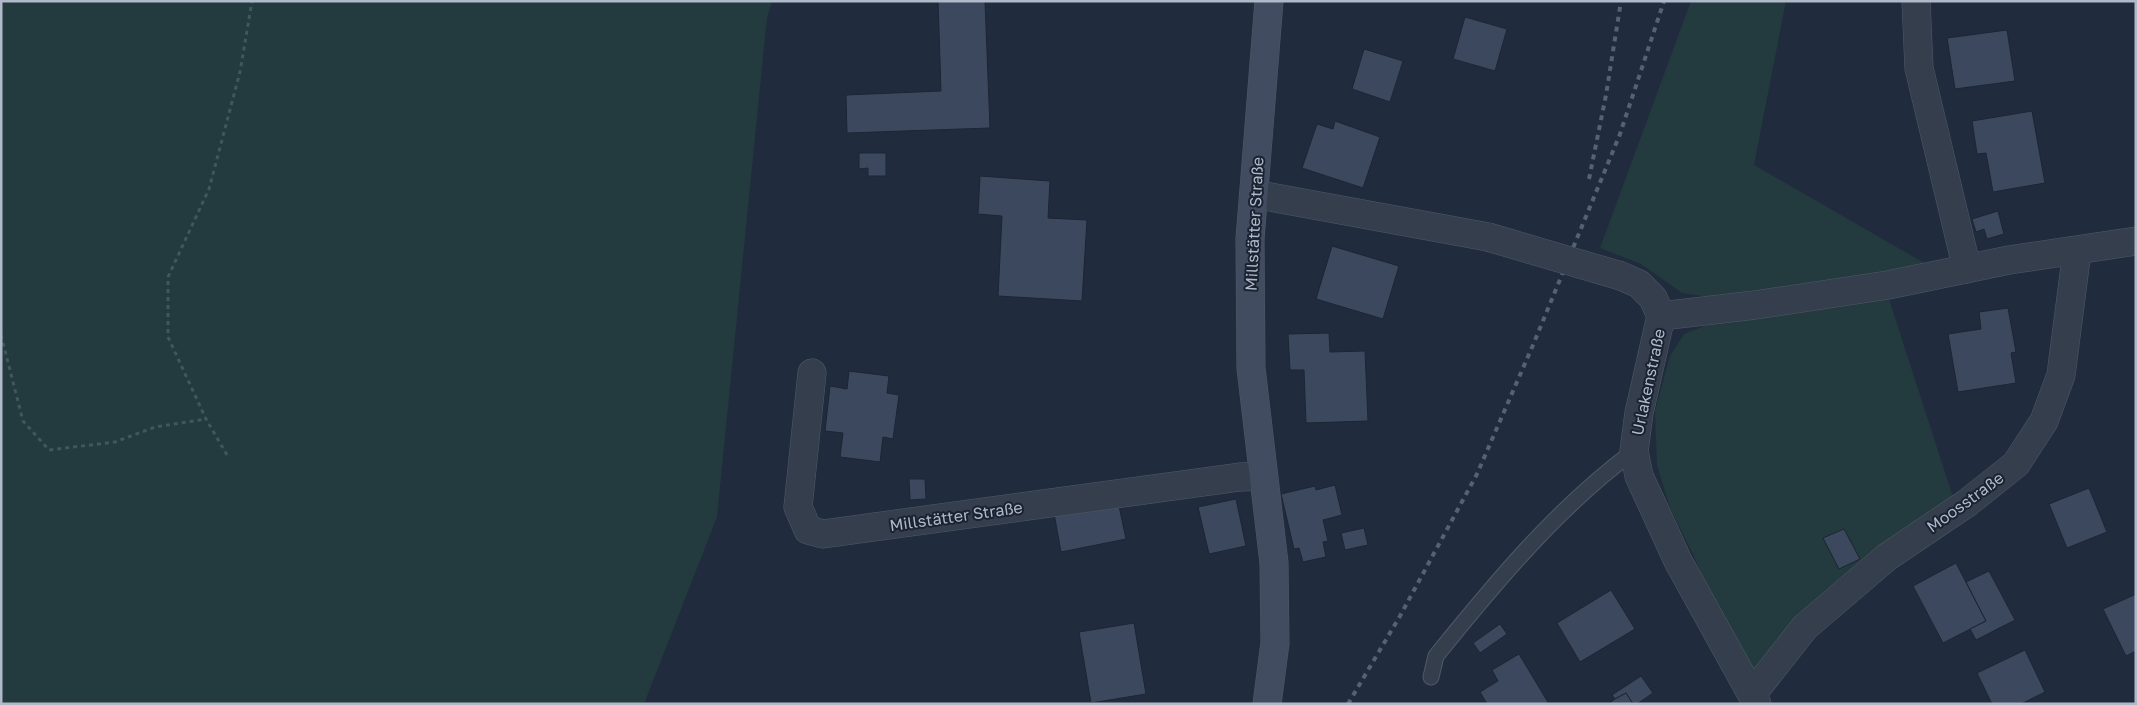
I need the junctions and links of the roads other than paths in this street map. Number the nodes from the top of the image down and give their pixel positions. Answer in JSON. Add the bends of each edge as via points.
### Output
{"nodes":[{"id":1,"x":1269,"y":1,"type":"edge"},
{"id":2,"x":1916,"y":1,"type":"edge"},
{"id":3,"x":1254,"y":194,"type":"junction"},
{"id":4,"x":2136,"y":241,"type":"edge"},
{"id":5,"x":2077,"y":251,"type":"junction"},
{"id":6,"x":1967,"y":269,"type":"junction"},
{"id":7,"x":1661,"y":316,"type":"junction"},
{"id":8,"x":812,"y":373,"type":"dead end"},
{"id":9,"x":1634,"y":451,"type":"junction"},
{"id":10,"x":1262,"y":476,"type":"junction"},
{"id":11,"x":1431,"y":677,"type":"dead end"},
{"id":12,"x":1755,"y":698,"type":"edge"},
{"id":13,"x":1267,"y":704,"type":"edge"}],
"edges":[{"from":1,"to":3,"type":"street","name":"Millstätter Straße"},
{"from":2,"to":6,"type":"street","via":[[1919,68]]},
{"from":3,"to":7,"type":"street","name":"Urlakenstraße","bridge":true,"via":[[1488,237],[1621,276],[1639,284],[1653,298]]},
{"from":3,"to":10,"type":"street","name":"Millstätter Straße","via":[[1250,239],[1251,368]]},
{"from":4,"to":5,"type":"street"},
{"from":5,"to":6,"type":"street"},
{"from":5,"to":12,"type":"street","name":"Moosstraße","via":[[2061,375],[2044,421],[2016,464],[1967,503],[1887,557],[1805,627]]},
{"from":6,"to":7,"type":"street","via":[[1888,285]]},
{"from":7,"to":9,"type":"street","name":"Urlakenstraße","via":[[1639,413]]},
{"from":8,"to":10,"type":"street","name":"Millstätter Straße","via":[[798,507],[808,530],[823,534]]},
{"from":9,"to":11,"type":"lane","via":[[1603,474],[1537,539],[1436,656]]},
{"from":9,"to":12,"type":"street","name":"Urlakenstraße","via":[[1639,476],[1678,561]]},
{"from":10,"to":13,"type":"street","name":"Millstätter Straße","via":[[1274,572],[1275,644]]}]}
